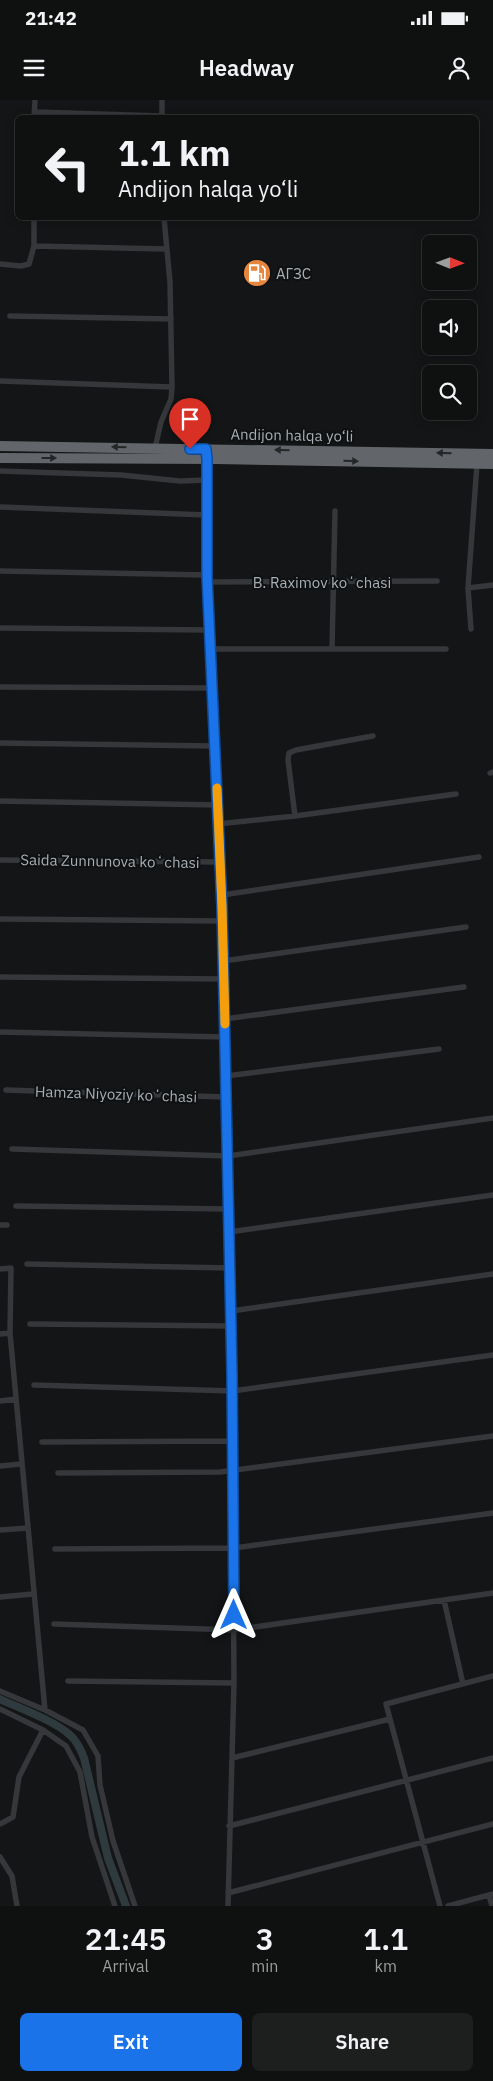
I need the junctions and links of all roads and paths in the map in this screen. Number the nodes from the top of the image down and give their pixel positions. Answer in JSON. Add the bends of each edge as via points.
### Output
{"nodes":[{"id":1,"x":35,"y":100,"type":"edge"},
{"id":2,"x":162,"y":100,"type":"edge"},
{"id":3,"x":34,"y":115,"type":"edge"},
{"id":4,"x":162,"y":115,"type":"edge"},
{"id":5,"x":34,"y":220,"type":"edge"},
{"id":6,"x":164,"y":220,"type":"edge"},
{"id":7,"x":34,"y":246,"type":"junction"},
{"id":8,"x":166,"y":249,"type":"junction"},
{"id":9,"x":0,"y":264,"type":"edge"},
{"id":10,"x":10,"y":316,"type":"dead end"},
{"id":11,"x":171,"y":319,"type":"junction"},
{"id":12,"x":0,"y":381,"type":"edge"},
{"id":13,"x":172,"y":387,"type":"junction"},
{"id":14,"x":0,"y":446,"type":"edge"},
{"id":15,"x":156,"y":448,"type":"junction"},
{"id":16,"x":207,"y":454,"type":"junction"},
{"id":17,"x":493,"y":454,"type":"edge"},
{"id":18,"x":0,"y":458,"type":"edge"},
{"id":19,"x":477,"y":464,"type":"junction"},
{"id":20,"x":493,"y":464,"type":"edge"},
{"id":21,"x":0,"y":471,"type":"edge"},
{"id":22,"x":207,"y":480,"type":"junction"},
{"id":23,"x":0,"y":507,"type":"edge"},
{"id":24,"x":335,"y":511,"type":"dead end"},
{"id":25,"x":207,"y":514,"type":"junction"},
{"id":26,"x":0,"y":571,"type":"edge"},
{"id":27,"x":207,"y":579,"type":"junction"},
{"id":28,"x":437,"y":580,"type":"dead end"},
{"id":29,"x":334,"y":582,"type":"junction"},
{"id":30,"x":493,"y":586,"type":"edge"},
{"id":31,"x":468,"y":588,"type":"junction"},
{"id":32,"x":0,"y":628,"type":"edge"},
{"id":33,"x":471,"y":629,"type":"dead end"},
{"id":34,"x":209,"y":630,"type":"junction"},
{"id":35,"x":210,"y":649,"type":"junction"},
{"id":36,"x":332,"y":649,"type":"junction"},
{"id":37,"x":446,"y":649,"type":"dead end"},
{"id":38,"x":0,"y":687,"type":"edge"},
{"id":39,"x":212,"y":688,"type":"junction"},
{"id":40,"x":373,"y":736,"type":"dead end"},
{"id":41,"x":0,"y":743,"type":"edge"},
{"id":42,"x":215,"y":746,"type":"junction"},
{"id":43,"x":456,"y":794,"type":"dead end"},
{"id":44,"x":0,"y":801,"type":"edge"},
{"id":45,"x":218,"y":805,"type":"junction"},
{"id":46,"x":296,"y":816,"type":"junction"},
{"id":47,"x":218,"y":824,"type":"junction"},
{"id":48,"x":479,"y":857,"type":"dead end"},
{"id":49,"x":0,"y":860,"type":"edge"},
{"id":50,"x":220,"y":862,"type":"junction"},
{"id":51,"x":222,"y":895,"type":"junction"},
{"id":52,"x":0,"y":919,"type":"edge"},
{"id":53,"x":222,"y":921,"type":"junction"},
{"id":54,"x":466,"y":927,"type":"dead end"},
{"id":55,"x":224,"y":961,"type":"junction"},
{"id":56,"x":0,"y":977,"type":"edge"},
{"id":57,"x":224,"y":980,"type":"junction"},
{"id":58,"x":464,"y":987,"type":"dead end"},
{"id":59,"x":225,"y":1020,"type":"junction"},
{"id":60,"x":0,"y":1032,"type":"edge"},
{"id":61,"x":225,"y":1037,"type":"junction"},
{"id":62,"x":439,"y":1049,"type":"dead end"},
{"id":63,"x":226,"y":1076,"type":"junction"},
{"id":64,"x":6,"y":1090,"type":"dead end"},
{"id":65,"x":226,"y":1097,"type":"junction"},
{"id":66,"x":493,"y":1118,"type":"edge"},
{"id":67,"x":12,"y":1149,"type":"dead end"},
{"id":68,"x":228,"y":1156,"type":"junction"},
{"id":69,"x":493,"y":1195,"type":"edge"},
{"id":70,"x":16,"y":1206,"type":"dead end"},
{"id":71,"x":229,"y":1208,"type":"junction"},
{"id":72,"x":229,"y":1232,"type":"junction"},
{"id":73,"x":27,"y":1264,"type":"dead end"},
{"id":74,"x":230,"y":1268,"type":"junction"},
{"id":75,"x":0,"y":1269,"type":"edge"},
{"id":76,"x":493,"y":1274,"type":"edge"},
{"id":77,"x":231,"y":1310,"type":"junction"},
{"id":78,"x":30,"y":1324,"type":"dead end"},
{"id":79,"x":231,"y":1326,"type":"junction"},
{"id":80,"x":10,"y":1333,"type":"junction"},
{"id":81,"x":0,"y":1334,"type":"edge"},
{"id":82,"x":493,"y":1355,"type":"edge"},
{"id":83,"x":34,"y":1385,"type":"dead end"},
{"id":84,"x":232,"y":1391,"type":"junction"},
{"id":85,"x":16,"y":1400,"type":"junction"},
{"id":86,"x":0,"y":1401,"type":"edge"},
{"id":87,"x":493,"y":1436,"type":"edge"},
{"id":88,"x":233,"y":1441,"type":"junction"},
{"id":89,"x":42,"y":1442,"type":"dead end"},
{"id":90,"x":21,"y":1464,"type":"junction"},
{"id":91,"x":0,"y":1466,"type":"edge"},
{"id":92,"x":233,"y":1470,"type":"junction"},
{"id":93,"x":58,"y":1473,"type":"dead end"},
{"id":94,"x":493,"y":1513,"type":"edge"},
{"id":95,"x":28,"y":1528,"type":"junction"},
{"id":96,"x":0,"y":1530,"type":"edge"},
{"id":97,"x":234,"y":1548,"type":"junction"},
{"id":98,"x":54,"y":1549,"type":"dead end"},
{"id":99,"x":493,"y":1593,"type":"edge"},
{"id":100,"x":33,"y":1594,"type":"junction"},
{"id":101,"x":0,"y":1597,"type":"edge"},
{"id":102,"x":444,"y":1600,"type":"junction"},
{"id":103,"x":54,"y":1624,"type":"dead end"},
{"id":104,"x":234,"y":1630,"type":"junction"},
{"id":105,"x":493,"y":1676,"type":"edge"},
{"id":106,"x":68,"y":1681,"type":"dead end"},
{"id":107,"x":234,"y":1683,"type":"junction"},
{"id":108,"x":463,"y":1684,"type":"junction"},
{"id":109,"x":0,"y":1691,"type":"edge"},
{"id":110,"x":0,"y":1709,"type":"edge"},
{"id":111,"x":44,"y":1710,"type":"junction"},
{"id":112,"x":390,"y":1719,"type":"junction"},
{"id":113,"x":42,"y":1730,"type":"junction"},
{"id":114,"x":232,"y":1758,"type":"junction"},
{"id":115,"x":493,"y":1758,"type":"edge"},
{"id":116,"x":406,"y":1781,"type":"junction"},
{"id":117,"x":0,"y":1824,"type":"edge"},
{"id":118,"x":493,"y":1824,"type":"edge"},
{"id":119,"x":229,"y":1826,"type":"junction"},
{"id":120,"x":423,"y":1843,"type":"junction"},
{"id":121,"x":0,"y":1857,"type":"edge"},
{"id":122,"x":228,"y":1893,"type":"junction"},
{"id":123,"x":491,"y":1894,"type":"edge"},
{"id":124,"x":17,"y":1906,"type":"edge"},
{"id":125,"x":116,"y":1906,"type":"edge"},
{"id":126,"x":135,"y":1906,"type":"edge"},
{"id":127,"x":228,"y":1906,"type":"edge"},
{"id":128,"x":440,"y":1906,"type":"edge"},
{"id":129,"x":448,"y":1906,"type":"edge"},
{"id":130,"x":492,"y":1906,"type":"edge"}],
"edges":[{"from":1,"to":3,"type":"street"},
{"from":2,"to":4,"type":"street"},
{"from":5,"to":7,"type":"street"},
{"from":6,"to":8,"type":"street"},
{"from":7,"to":8,"type":"street"},
{"from":7,"to":9,"type":"street","via":[[29,264]]},
{"from":8,"to":11,"type":"street"},
{"from":10,"to":11,"type":"street"},
{"from":11,"to":13,"type":"street"},
{"from":12,"to":13,"type":"street"},
{"from":13,"to":15,"type":"street"},
{"from":15,"to":14,"type":"highway","name":"Andijon halqa yo‘li","one_way":true},
{"from":15,"to":16,"type":"highway","name":"Andijon halqa yo‘li"},
{"from":17,"to":16,"type":"highway","name":"Andijon halqa yo‘li","one_way":true},
{"from":18,"to":16,"type":"highway","name":"Andijon halqa yo‘li","one_way":true},
{"from":16,"to":19,"type":"highway","name":"Andijon halqa yo‘li","one_way":true},
{"from":16,"to":22,"type":"street"},
{"from":19,"to":20,"type":"highway","name":"Andijon halqa yo‘li"},
{"from":19,"to":31,"type":"street"},
{"from":21,"to":22,"type":"street"},
{"from":22,"to":25,"type":"street"},
{"from":23,"to":25,"type":"street"},
{"from":24,"to":29,"type":"street"},
{"from":25,"to":27,"type":"street"},
{"from":26,"to":27,"type":"street","name":"B. Raximov koʻchasi"},
{"from":27,"to":29,"type":"street","name":"B. Raximov koʻchasi"},
{"from":27,"to":34,"type":"street"},
{"from":28,"to":29,"type":"street","name":"B. Raximov koʻchasi"},
{"from":29,"to":36,"type":"street"},
{"from":30,"to":31,"type":"street"},
{"from":31,"to":33,"type":"street"},
{"from":32,"to":34,"type":"street"},
{"from":34,"to":35,"type":"street"},
{"from":35,"to":36,"type":"street"},
{"from":35,"to":39,"type":"street"},
{"from":36,"to":37,"type":"street"},
{"from":38,"to":39,"type":"street"},
{"from":39,"to":42,"type":"street"},
{"from":40,"to":46,"type":"street","via":[[289,753]]},
{"from":41,"to":42,"type":"street"},
{"from":42,"to":45,"type":"street"},
{"from":43,"to":46,"type":"street"},
{"from":44,"to":45,"type":"street"},
{"from":45,"to":47,"type":"street"},
{"from":46,"to":47,"type":"street"},
{"from":47,"to":50,"type":"street"},
{"from":48,"to":51,"type":"street"},
{"from":49,"to":50,"type":"street","name":"Saida Zunnunova koʻchasi"},
{"from":50,"to":51,"type":"street"},
{"from":51,"to":53,"type":"street"},
{"from":52,"to":53,"type":"street"},
{"from":53,"to":55,"type":"street"},
{"from":54,"to":55,"type":"street"},
{"from":55,"to":57,"type":"street"},
{"from":56,"to":57,"type":"street"},
{"from":57,"to":59,"type":"street"},
{"from":58,"to":59,"type":"street"},
{"from":59,"to":61,"type":"street"},
{"from":60,"to":61,"type":"street"},
{"from":61,"to":63,"type":"street"},
{"from":62,"to":63,"type":"street"},
{"from":63,"to":65,"type":"street"},
{"from":64,"to":65,"type":"street","name":"Hamza Niyoziy koʻchasi"},
{"from":65,"to":68,"type":"street"},
{"from":66,"to":68,"type":"street"},
{"from":67,"to":68,"type":"street"},
{"from":68,"to":71,"type":"street"},
{"from":69,"to":72,"type":"street"},
{"from":70,"to":71,"type":"street"},
{"from":71,"to":72,"type":"street"},
{"from":72,"to":74,"type":"street"},
{"from":73,"to":74,"type":"street"},
{"from":74,"to":77,"type":"street"},
{"from":75,"to":80,"type":"street","via":[[11,1268]]},
{"from":76,"to":77,"type":"street"},
{"from":77,"to":79,"type":"street"},
{"from":78,"to":79,"type":"street"},
{"from":79,"to":84,"type":"street"},
{"from":80,"to":81,"type":"street"},
{"from":80,"to":85,"type":"street"},
{"from":82,"to":84,"type":"street"},
{"from":83,"to":84,"type":"street"},
{"from":84,"to":88,"type":"street"},
{"from":85,"to":86,"type":"street"},
{"from":85,"to":90,"type":"street"},
{"from":87,"to":92,"type":"street"},
{"from":88,"to":89,"type":"street"},
{"from":88,"to":92,"type":"street"},
{"from":90,"to":91,"type":"street"},
{"from":90,"to":95,"type":"street"},
{"from":92,"to":93,"type":"street"},
{"from":92,"to":97,"type":"street"},
{"from":94,"to":97,"type":"street"},
{"from":95,"to":96,"type":"street"},
{"from":95,"to":100,"type":"street"},
{"from":97,"to":98,"type":"street"},
{"from":97,"to":104,"type":"street"},
{"from":99,"to":102,"type":"street"},
{"from":100,"to":101,"type":"street"},
{"from":100,"to":111,"type":"street"},
{"from":102,"to":104,"type":"street"},
{"from":102,"to":108,"type":"street"},
{"from":103,"to":104,"type":"street"},
{"from":104,"to":107,"type":"street"},
{"from":105,"to":108,"type":"street"},
{"from":106,"to":107,"type":"street"},
{"from":107,"to":114,"type":"street"},
{"from":108,"to":112,"type":"street","via":[[386,1704]]},
{"from":109,"to":111,"type":"street"},
{"from":110,"to":113,"type":"street"},
{"from":111,"to":126,"type":"street","via":[[82,1730],[98,1756],[100,1785]]},
{"from":112,"to":114,"type":"street"},
{"from":112,"to":116,"type":"street"},
{"from":113,"to":117,"type":"street","via":[[19,1777],[13,1817]]},
{"from":113,"to":125,"type":"street","via":[[66,1746],[80,1772],[92,1837]]},
{"from":114,"to":119,"type":"street"},
{"from":115,"to":116,"type":"street"},
{"from":116,"to":119,"type":"street"},
{"from":116,"to":120,"type":"street"},
{"from":118,"to":120,"type":"street"},
{"from":119,"to":122,"type":"street"},
{"from":120,"to":122,"type":"street"},
{"from":120,"to":128,"type":"street"},
{"from":121,"to":124,"type":"street","via":[[12,1876]]},
{"from":122,"to":127,"type":"street"},
{"from":123,"to":129,"type":"street"},
{"from":123,"to":130,"type":"street"}]}
